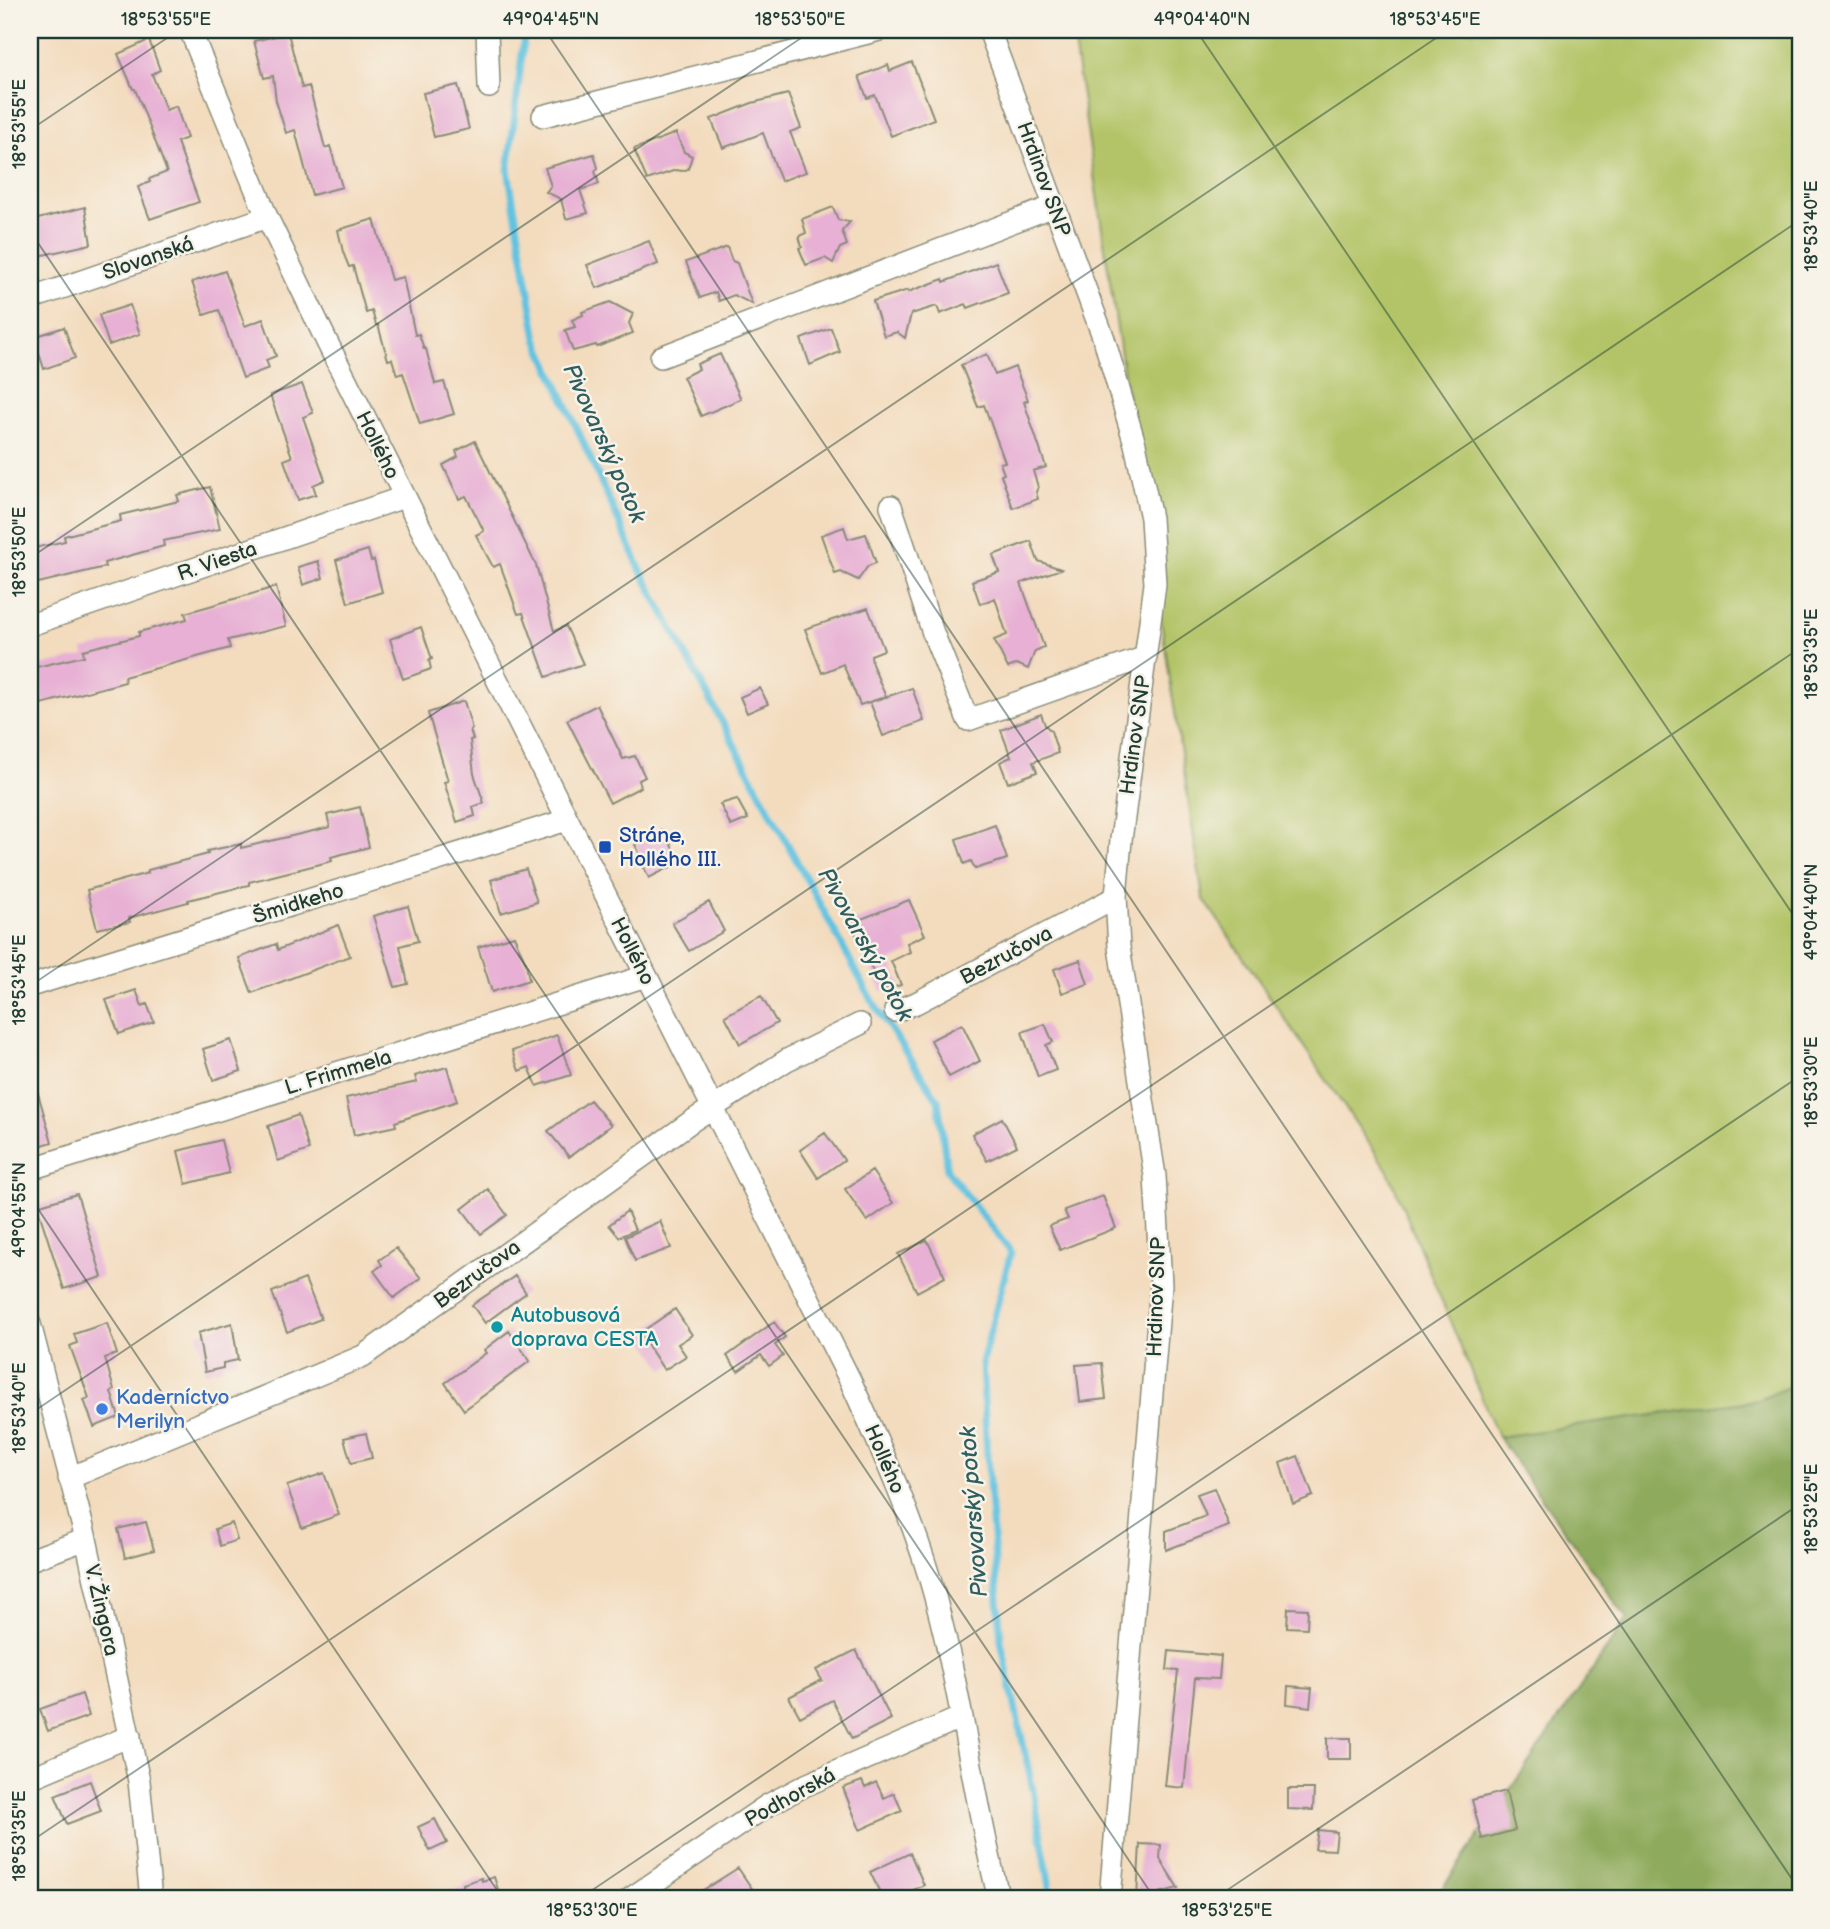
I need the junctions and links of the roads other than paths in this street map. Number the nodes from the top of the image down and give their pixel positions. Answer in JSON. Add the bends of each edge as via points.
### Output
{"nodes":[{"id":1,"x":190,"y":30,"type":"edge"},
{"id":2,"x":487,"y":30,"type":"edge"},
{"id":3,"x":879,"y":30,"type":"edge"},
{"id":4,"x":989,"y":30,"type":"edge"},
{"id":5,"x":489,"y":86,"type":"dead end"},
{"id":6,"x":543,"y":116,"type":"dead end"},
{"id":7,"x":1054,"y":206,"type":"junction"},
{"id":8,"x":267,"y":217,"type":"junction"},
{"id":9,"x":30,"y":299,"type":"edge"},
{"id":10,"x":661,"y":357,"type":"dead end"},
{"id":11,"x":404,"y":497,"type":"junction"},
{"id":12,"x":891,"y":506,"type":"dead end"},
{"id":13,"x":30,"y":625,"type":"edge"},
{"id":14,"x":1146,"y":657,"type":"junction"},
{"id":15,"x":567,"y":820,"type":"junction"},
{"id":16,"x":1116,"y":897,"type":"junction"},
{"id":17,"x":646,"y":976,"type":"junction"},
{"id":18,"x":30,"y":986,"type":"edge"},
{"id":19,"x":895,"y":1011,"type":"dead end"},
{"id":20,"x":860,"y":1024,"type":"dead end"},
{"id":21,"x":712,"y":1109,"type":"junction"},
{"id":22,"x":30,"y":1169,"type":"edge"},
{"id":23,"x":30,"y":1324,"type":"edge"},
{"id":24,"x":33,"y":1349,"type":"edge"},
{"id":25,"x":69,"y":1478,"type":"junction"},
{"id":26,"x":86,"y":1539,"type":"junction"},
{"id":27,"x":30,"y":1560,"type":"edge"},
{"id":28,"x":962,"y":1717,"type":"junction"},
{"id":29,"x":130,"y":1736,"type":"junction"},
{"id":30,"x":30,"y":1778,"type":"edge"},
{"id":31,"x":151,"y":1899,"type":"edge"},
{"id":32,"x":630,"y":1899,"type":"edge"},
{"id":33,"x":999,"y":1899,"type":"edge"},
{"id":34,"x":1110,"y":1899,"type":"edge"}],
"edges":[{"from":1,"to":8,"type":"street","name":"Hollého"},
{"from":2,"to":5,"type":"street"},
{"from":3,"to":6,"type":"street"},
{"from":4,"to":7,"type":"street","name":"Hrdinov SNP"},
{"from":7,"to":10,"type":"street"},
{"from":7,"to":14,"type":"street","name":"Hrdinov SNP","via":[[1104,339],[1151,518],[1155,584]]},
{"from":8,"to":9,"type":"street","name":"Slovanská"},
{"from":8,"to":11,"type":"street","name":"Hollého"},
{"from":11,"to":13,"type":"street","name":"R. Viesta"},
{"from":11,"to":15,"type":"street","name":"Hollého"},
{"from":12,"to":14,"type":"street","name":"Hrdinov SNP","via":[[968,720]]},
{"from":14,"to":16,"type":"street","name":"Hrdinov SNP"},
{"from":15,"to":17,"type":"street","name":"Hollého"},
{"from":15,"to":18,"type":"street","name":"Šmidkeho"},
{"from":16,"to":19,"type":"street","name":"Bezručova"},
{"from":16,"to":34,"type":"street","name":"Hrdinov SNP","via":[[1119,947],[1156,1176],[1161,1285]]},
{"from":17,"to":21,"type":"street","name":"Hollého"},
{"from":17,"to":22,"type":"street","name":"L. Frimmela"},
{"from":20,"to":21,"type":"street","name":"Bezručova","via":[[787,1060]]},
{"from":21,"to":25,"type":"street","name":"Bezručova","via":[[362,1356]]},
{"from":21,"to":28,"type":"street","name":"Hollého","via":[[884,1453],[935,1596]]},
{"from":23,"to":24,"type":"street","name":"V. Žingora"},
{"from":24,"to":25,"type":"street","name":"V. Žingora"},
{"from":25,"to":26,"type":"street","name":"V. Žingora"},
{"from":26,"to":27,"type":"street"},
{"from":26,"to":29,"type":"street","name":"V. Žingora"},
{"from":28,"to":32,"type":"street","name":"Podhorská","via":[[768,1805]]},
{"from":28,"to":33,"type":"street","name":"Hollého"},
{"from":29,"to":30,"type":"street"},
{"from":29,"to":31,"type":"street","name":"V. Žingora"}]}
